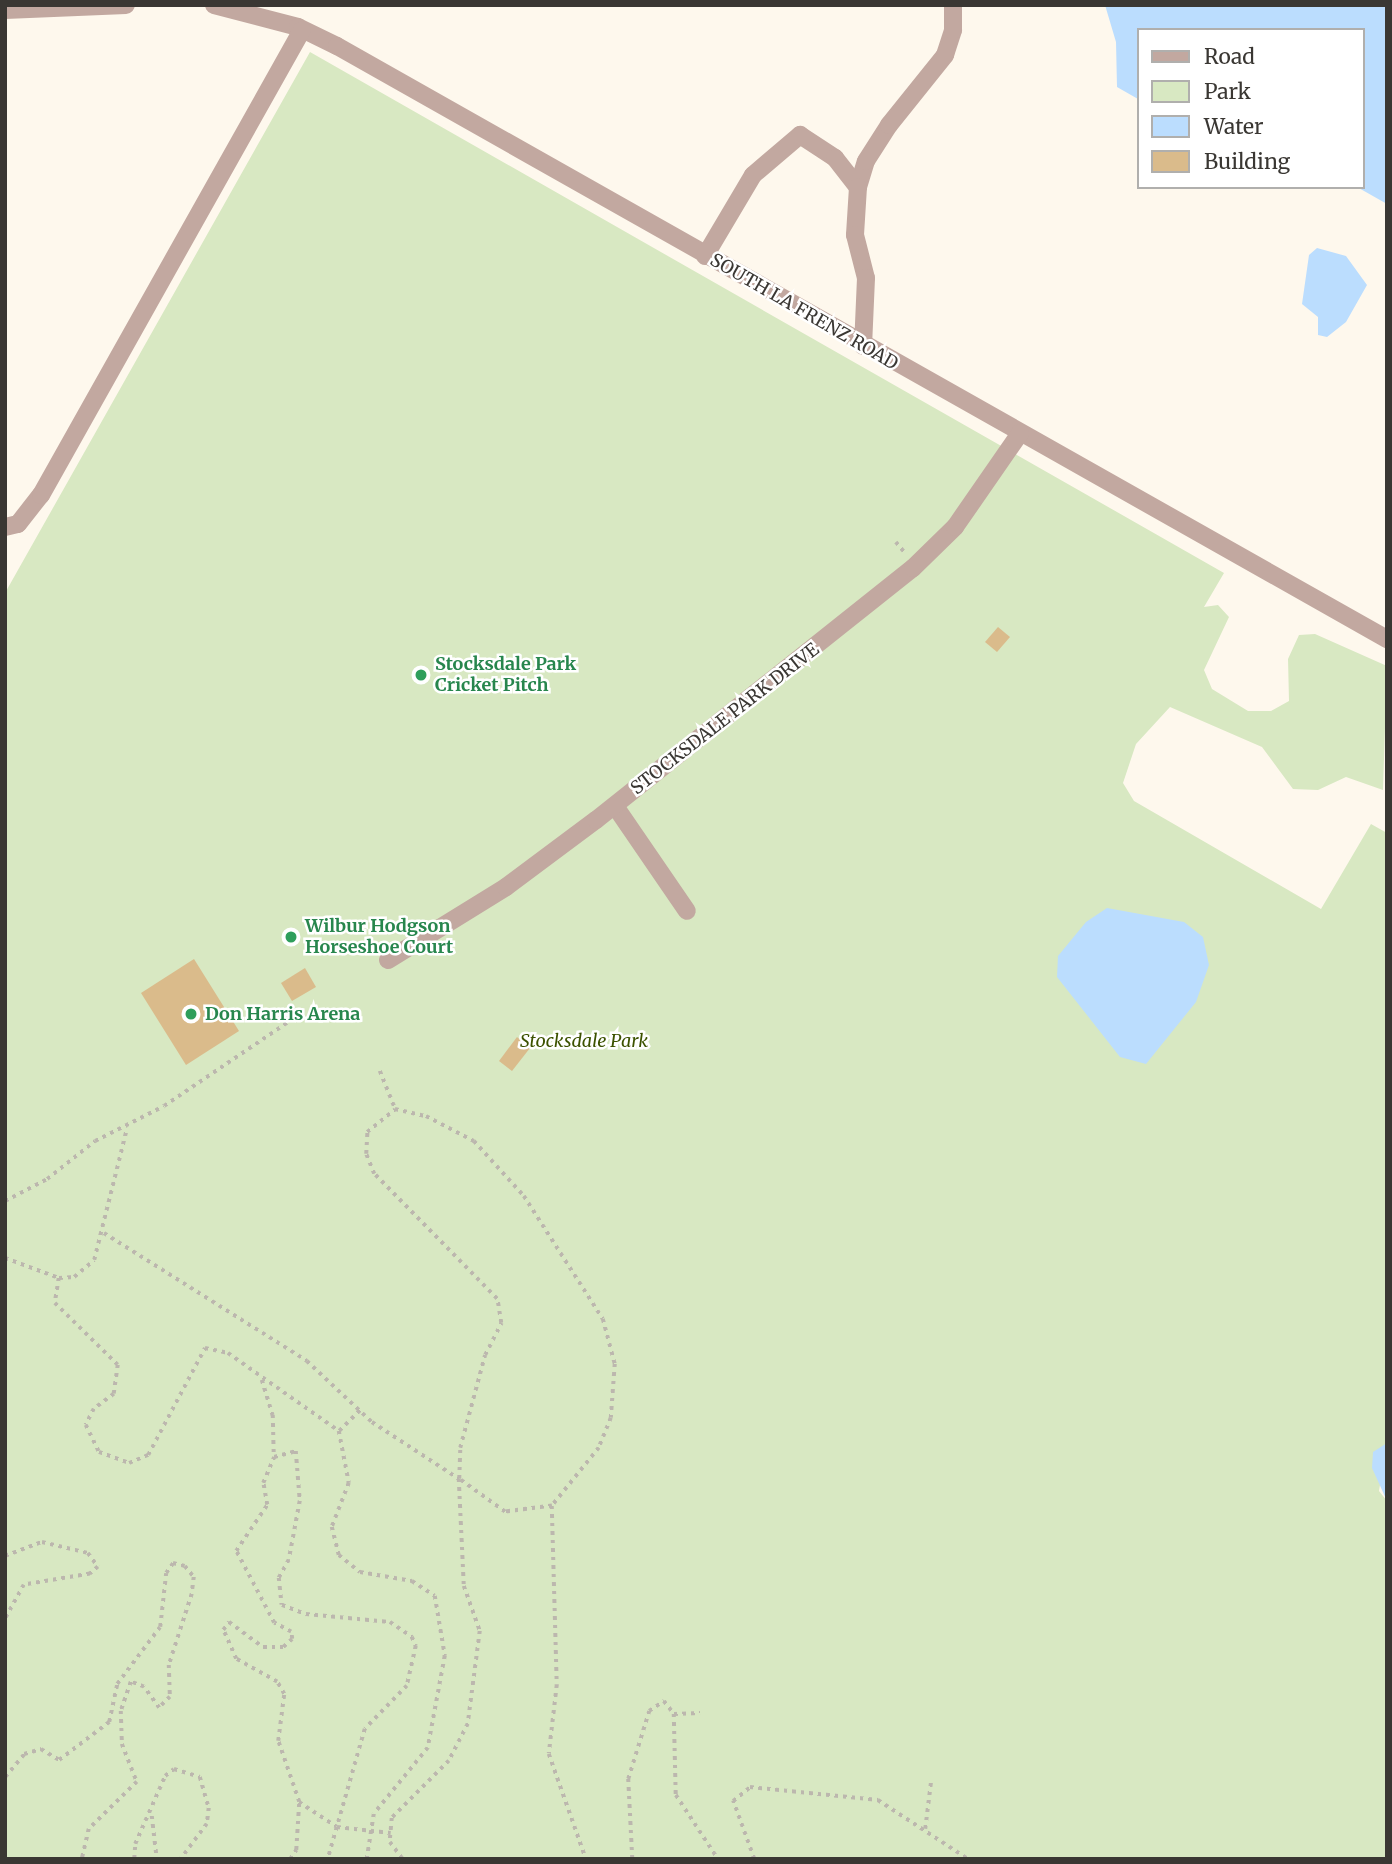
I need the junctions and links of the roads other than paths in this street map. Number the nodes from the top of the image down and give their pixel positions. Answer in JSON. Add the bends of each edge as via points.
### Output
{"nodes":[{"id":1,"x":126,"y":5,"type":"edge"},
{"id":2,"x":214,"y":5,"type":"edge"},
{"id":3,"x":953,"y":5,"type":"edge"},
{"id":4,"x":5,"y":10,"type":"edge"},
{"id":5,"x":302,"y":30,"type":"junction"},
{"id":6,"x":858,"y":187,"type":"junction"},
{"id":7,"x":705,"y":256,"type":"junction"},
{"id":8,"x":863,"y":346,"type":"junction"},
{"id":9,"x":1020,"y":433,"type":"junction"},
{"id":10,"x":5,"y":527,"type":"edge"},
{"id":11,"x":1387,"y":639,"type":"edge"},
{"id":12,"x":615,"y":806,"type":"junction"},
{"id":13,"x":687,"y":911,"type":"dead end"},
{"id":14,"x":388,"y":960,"type":"dead end"}],
"edges":[{"from":1,"to":4,"type":"street"},
{"from":2,"to":5,"type":"street","name":"SOUTH LA FRENZ ROAD"},
{"from":3,"to":6,"type":"street","via":[[953,30],[945,55],[889,125],[866,161]]},
{"from":5,"to":7,"type":"street","name":"SOUTH LA FRENZ ROAD"},
{"from":5,"to":10,"type":"street","via":[[41,495],[18,524]]},
{"from":6,"to":7,"type":"street","via":[[835,158],[800,135],[753,175]]},
{"from":6,"to":8,"type":"street","via":[[855,235],[866,278]]},
{"from":7,"to":8,"type":"street","name":"SOUTH LA FRENZ ROAD"},
{"from":8,"to":9,"type":"street","name":"SOUTH LA FRENZ ROAD"},
{"from":9,"to":11,"type":"street","name":"SOUTH LA FRENZ ROAD"},
{"from":9,"to":12,"type":"street","name":"STOCKSDALE PARK DRIVE","via":[[929,564]]},
{"from":12,"to":13,"type":"street"},
{"from":12,"to":14,"type":"street","name":"STOCKSDALE PARK DRIVE","via":[[506,887]]}]}
